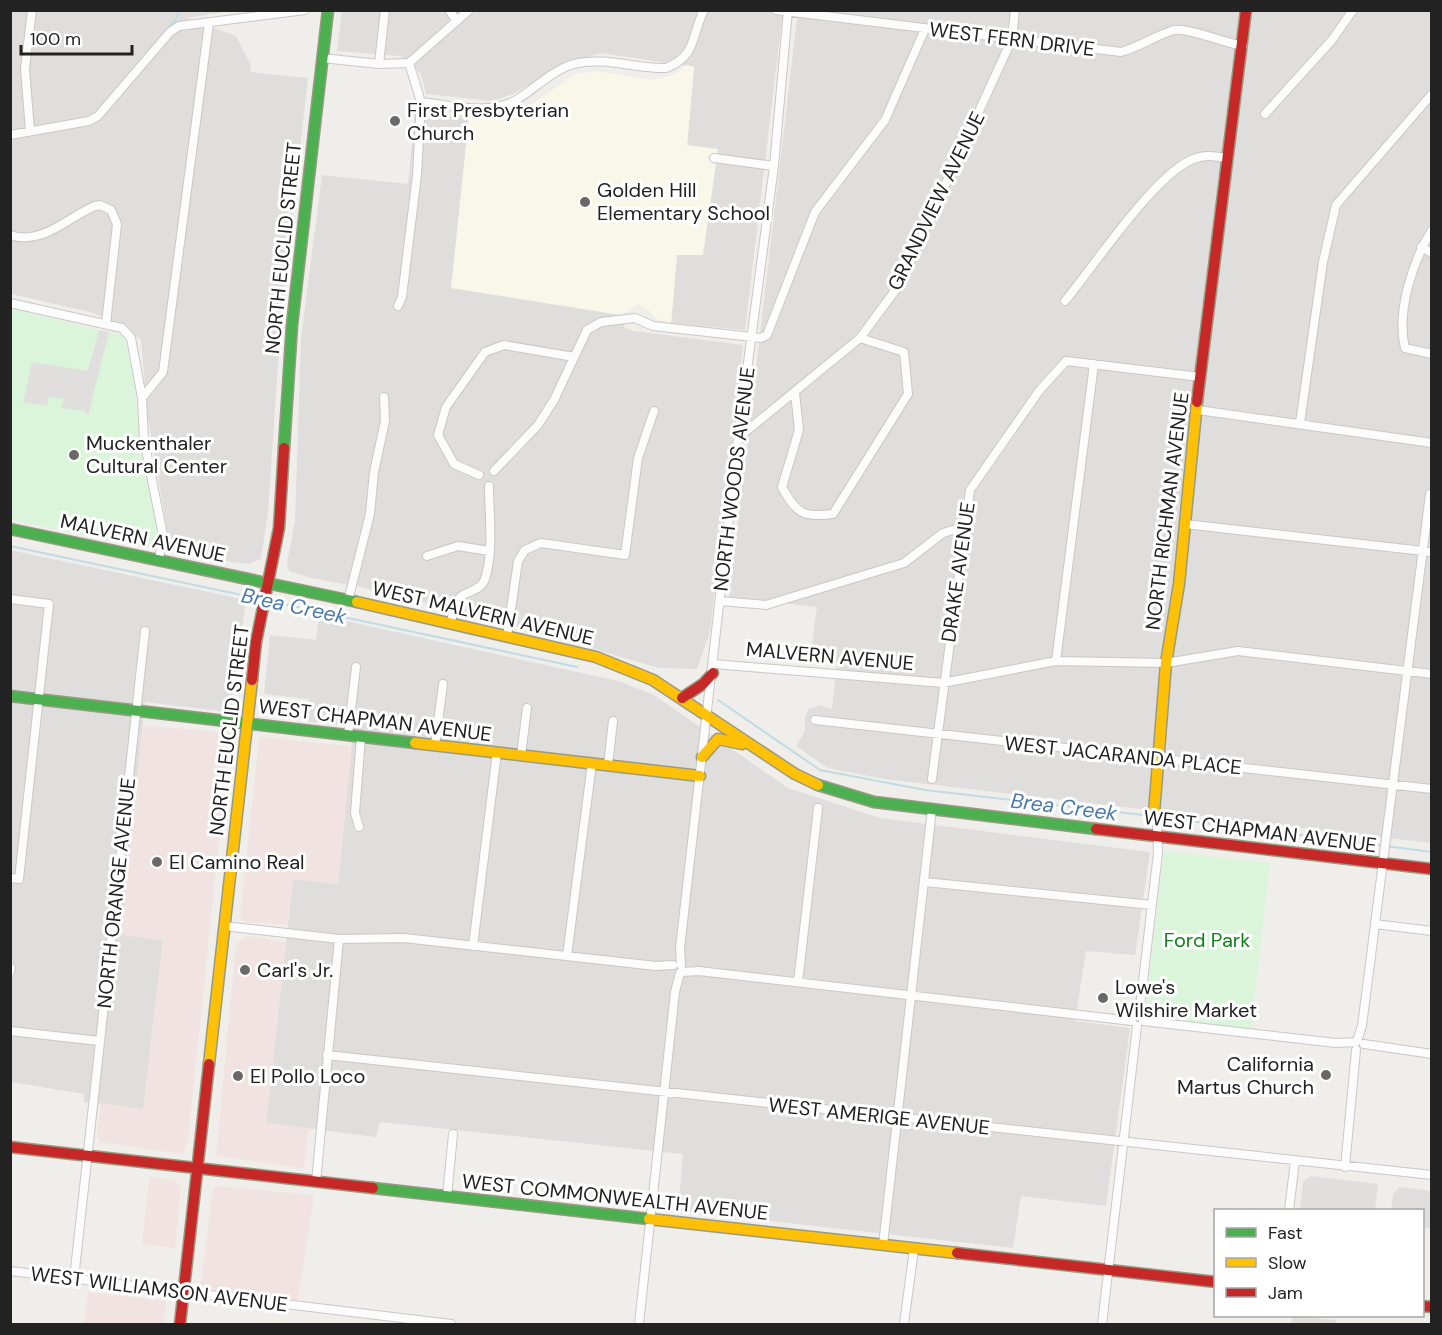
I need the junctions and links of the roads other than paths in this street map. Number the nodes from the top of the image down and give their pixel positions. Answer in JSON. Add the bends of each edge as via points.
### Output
{"nodes":[{"id":1,"x":32,"y":10,"type":"edge"},
{"id":2,"x":305,"y":10,"type":"edge"},
{"id":3,"x":328,"y":10,"type":"edge"},
{"id":4,"x":385,"y":10,"type":"edge"},
{"id":5,"x":449,"y":10,"type":"edge"},
{"id":6,"x":469,"y":10,"type":"edge"},
{"id":7,"x":704,"y":10,"type":"edge"},
{"id":8,"x":776,"y":10,"type":"edge"},
{"id":9,"x":1015,"y":10,"type":"edge"},
{"id":10,"x":1246,"y":10,"type":"edge"},
{"id":11,"x":1353,"y":10,"type":"edge"},
{"id":12,"x":788,"y":12,"type":"edge"},
{"id":13,"x":458,"y":21,"type":"junction"},
{"id":14,"x":208,"y":23,"type":"junction"},
{"id":15,"x":925,"y":29,"type":"junction"},
{"id":16,"x":1012,"y":39,"type":"junction"},
{"id":17,"x":1243,"y":46,"type":"junction"},
{"id":18,"x":322,"y":58,"type":"junction"},
{"id":19,"x":409,"y":63,"type":"junction"},
{"id":20,"x":379,"y":64,"type":"junction"},
{"id":21,"x":1431,"y":94,"type":"edge"},
{"id":22,"x":421,"y":102,"type":"junction"},
{"id":23,"x":1265,"y":114,"type":"dead end"},
{"id":24,"x":30,"y":131,"type":"junction"},
{"id":25,"x":10,"y":135,"type":"edge"},
{"id":26,"x":714,"y":158,"type":"dead end"},
{"id":27,"x":1227,"y":158,"type":"junction"},
{"id":28,"x":774,"y":166,"type":"junction"},
{"id":29,"x":1431,"y":230,"type":"edge"},
{"id":30,"x":10,"y":235,"type":"edge"},
{"id":31,"x":1421,"y":247,"type":"junction"},
{"id":32,"x":1431,"y":253,"type":"edge"},
{"id":33,"x":1065,"y":301,"type":"dead end"},
{"id":34,"x":10,"y":303,"type":"edge"},
{"id":35,"x":398,"y":306,"type":"dead end"},
{"id":36,"x":106,"y":324,"type":"junction"},
{"id":37,"x":752,"y":337,"type":"junction"},
{"id":38,"x":860,"y":338,"type":"junction"},
{"id":39,"x":1431,"y":354,"type":"edge"},
{"id":40,"x":574,"y":357,"type":"junction"},
{"id":41,"x":1094,"y":364,"type":"junction"},
{"id":42,"x":1200,"y":377,"type":"junction"},
{"id":43,"x":795,"y":393,"type":"junction"},
{"id":44,"x":142,"y":398,"type":"junction"},
{"id":45,"x":384,"y":398,"type":"dead end"},
{"id":46,"x":1198,"y":410,"type":"junction"},
{"id":47,"x":654,"y":411,"type":"dead end"},
{"id":48,"x":1300,"y":423,"type":"junction"},
{"id":49,"x":738,"y":438,"type":"junction"},
{"id":50,"x":1431,"y":443,"type":"edge"},
{"id":51,"x":494,"y":471,"type":"dead end"},
{"id":52,"x":480,"y":475,"type":"dead end"},
{"id":53,"x":489,"y":486,"type":"dead end"},
{"id":54,"x":1430,"y":494,"type":"edge"},
{"id":55,"x":1185,"y":524,"type":"junction"},
{"id":56,"x":963,"y":527,"type":"junction"},
{"id":57,"x":10,"y":529,"type":"edge"},
{"id":58,"x":489,"y":551,"type":"junction"},
{"id":59,"x":1427,"y":552,"type":"edge"},
{"id":60,"x":427,"y":556,"type":"dead end"},
{"id":61,"x":159,"y":559,"type":"junction"},
{"id":62,"x":267,"y":588,"type":"junction"},
{"id":63,"x":10,"y":599,"type":"edge"},
{"id":64,"x":348,"y":601,"type":"junction"},
{"id":65,"x":720,"y":601,"type":"junction"},
{"id":66,"x":451,"y":624,"type":"junction"},
{"id":67,"x":146,"y":631,"type":"dead end"},
{"id":68,"x":507,"y":637,"type":"junction"},
{"id":69,"x":1056,"y":662,"type":"junction"},
{"id":70,"x":1166,"y":663,"type":"junction"},
{"id":71,"x":356,"y":667,"type":"dead end"},
{"id":72,"x":714,"y":669,"type":"junction"},
{"id":73,"x":1407,"y":671,"type":"junction"},
{"id":74,"x":1431,"y":674,"type":"edge"},
{"id":75,"x":943,"y":683,"type":"junction"},
{"id":76,"x":442,"y":684,"type":"dead end"},
{"id":77,"x":10,"y":696,"type":"edge"},
{"id":78,"x":682,"y":698,"type":"junction"},
{"id":79,"x":38,"y":699,"type":"junction"},
{"id":80,"x":527,"y":708,"type":"dead end"},
{"id":81,"x":137,"y":710,"type":"junction"},
{"id":82,"x":707,"y":715,"type":"junction"},
{"id":83,"x":815,"y":720,"type":"dead end"},
{"id":84,"x":613,"y":721,"type":"dead end"},
{"id":85,"x":247,"y":723,"type":"junction"},
{"id":86,"x":937,"y":734,"type":"junction"},
{"id":87,"x":348,"y":735,"type":"junction"},
{"id":88,"x":361,"y":737,"type":"junction"},
{"id":89,"x":435,"y":745,"type":"junction"},
{"id":90,"x":756,"y":749,"type":"junction"},
{"id":91,"x":497,"y":752,"type":"junction"},
{"id":92,"x":521,"y":755,"type":"junction"},
{"id":93,"x":702,"y":757,"type":"junction"},
{"id":94,"x":1157,"y":759,"type":"junction"},
{"id":95,"x":592,"y":763,"type":"junction"},
{"id":96,"x":608,"y":765,"type":"junction"},
{"id":97,"x":700,"y":776,"type":"junction"},
{"id":98,"x":932,"y":779,"type":"dead end"},
{"id":99,"x":1392,"y":785,"type":"junction"},
{"id":100,"x":1431,"y":789,"type":"edge"},
{"id":101,"x":818,"y":808,"type":"dead end"},
{"id":102,"x":932,"y":809,"type":"junction"},
{"id":103,"x":1155,"y":818,"type":"joint"},
{"id":104,"x":359,"y":827,"type":"dead end"},
{"id":105,"x":1158,"y":837,"type":"junction"},
{"id":106,"x":1382,"y":863,"type":"junction"},
{"id":107,"x":1431,"y":869,"type":"edge"},
{"id":108,"x":15,"y":878,"type":"edge"},
{"id":109,"x":925,"y":882,"type":"junction"},
{"id":110,"x":1152,"y":905,"type":"junction"},
{"id":111,"x":1375,"y":924,"type":"junction"},
{"id":112,"x":224,"y":926,"type":"junction"},
{"id":113,"x":1431,"y":931,"type":"edge"},
{"id":114,"x":339,"y":939,"type":"junction"},
{"id":115,"x":472,"y":946,"type":"junction"},
{"id":116,"x":567,"y":956,"type":"junction"},
{"id":117,"x":677,"y":969,"type":"junction"},
{"id":118,"x":798,"y":982,"type":"junction"},
{"id":119,"x":910,"y":995,"type":"junction"},
{"id":120,"x":1138,"y":1021,"type":"junction"},
{"id":121,"x":10,"y":1031,"type":"edge"},
{"id":122,"x":99,"y":1041,"type":"junction"},
{"id":123,"x":1360,"y":1046,"type":"junction"},
{"id":124,"x":1431,"y":1054,"type":"edge"},
{"id":125,"x":327,"y":1055,"type":"junction"},
{"id":126,"x":665,"y":1092,"type":"junction"},
{"id":127,"x":896,"y":1119,"type":"junction"},
{"id":128,"x":453,"y":1134,"type":"dead end"},
{"id":129,"x":1123,"y":1142,"type":"junction"},
{"id":130,"x":10,"y":1147,"type":"edge"},
{"id":131,"x":86,"y":1155,"type":"junction"},
{"id":132,"x":1295,"y":1161,"type":"junction"},
{"id":133,"x":1345,"y":1167,"type":"junction"},
{"id":134,"x":199,"y":1168,"type":"junction"},
{"id":135,"x":1431,"y":1175,"type":"edge"},
{"id":136,"x":316,"y":1182,"type":"junction"},
{"id":137,"x":447,"y":1196,"type":"junction"},
{"id":138,"x":1289,"y":1209,"type":"edge"},
{"id":139,"x":651,"y":1219,"type":"junction"},
{"id":140,"x":883,"y":1245,"type":"junction"},
{"id":141,"x":914,"y":1249,"type":"junction"},
{"id":142,"x":10,"y":1271,"type":"edge"},
{"id":143,"x":1109,"y":1271,"type":"junction"},
{"id":144,"x":74,"y":1279,"type":"junction"},
{"id":145,"x":1214,"y":1282,"type":"edge"},
{"id":146,"x":184,"y":1292,"type":"junction"},
{"id":147,"x":180,"y":1324,"type":"edge"},
{"id":148,"x":451,"y":1324,"type":"edge"},
{"id":149,"x":639,"y":1324,"type":"edge"},
{"id":150,"x":904,"y":1324,"type":"edge"},
{"id":151,"x":1102,"y":1324,"type":"edge"}],
"edges":[{"from":1,"to":24,"type":"street","via":[[25,69]]},
{"from":2,"to":14,"type":"street"},
{"from":3,"to":18,"type":"main road","name":"NORTH EUCLID STREET"},
{"from":4,"to":20,"type":"street"},
{"from":5,"to":13,"type":"street"},
{"from":6,"to":13,"type":"street"},
{"from":7,"to":22,"type":"street","via":[[689,53],[666,68],[599,62],[575,64],[501,106]]},
{"from":8,"to":12,"type":"street","name":"WEST FERN DRIVE"},
{"from":9,"to":16,"type":"street","name":"GRANDVIEW AVENUE"},
{"from":10,"to":17,"type":"main road","name":"NORTH RICHMAN AVENUE"},
{"from":11,"to":23,"type":"street","via":[[1332,40]]},
{"from":12,"to":15,"type":"street","name":"WEST FERN DRIVE"},
{"from":12,"to":28,"type":"street","name":"NORTH WOODS AVENUE"},
{"from":13,"to":19,"type":"street"},
{"from":14,"to":24,"type":"street","via":[[179,26],[170,32],[98,116]]},
{"from":14,"to":44,"type":"street","via":[[163,372]]},
{"from":15,"to":16,"type":"street","name":"WEST FERN DRIVE"},
{"from":15,"to":37,"type":"street","via":[[885,120],[815,212],[766,335]]},
{"from":16,"to":17,"type":"street","name":"WEST FERN DRIVE","via":[[1122,52],[1175,30]]},
{"from":16,"to":38,"type":"street","name":"GRANDVIEW AVENUE","via":[[900,284]]},
{"from":17,"to":27,"type":"main road","name":"NORTH RICHMAN AVENUE"},
{"from":18,"to":20,"type":"street"},
{"from":18,"to":62,"type":"main road","name":"NORTH EUCLID STREET","via":[[292,325],[279,528]]},
{"from":19,"to":20,"type":"street"},
{"from":19,"to":22,"type":"street"},
{"from":21,"to":48,"type":"street","via":[[1336,205],[1323,262]]},
{"from":22,"to":35,"type":"street","via":[[417,175]]},
{"from":24,"to":25,"type":"street"},
{"from":26,"to":28,"type":"street"},
{"from":27,"to":33,"type":"street","via":[[1208,155],[1190,160],[1164,177]]},
{"from":27,"to":42,"type":"main road","name":"NORTH RICHMAN AVENUE"},
{"from":28,"to":37,"type":"street","name":"NORTH WOODS AVENUE"},
{"from":29,"to":31,"type":"street"},
{"from":30,"to":36,"type":"street","via":[[42,235],[95,206],[111,210],[117,224]]},
{"from":31,"to":32,"type":"street"},
{"from":31,"to":39,"type":"street","via":[[1410,274],[1402,337],[1405,348]]},
{"from":34,"to":36,"type":"street"},
{"from":36,"to":44,"type":"street","via":[[122,328],[130,338]]},
{"from":37,"to":40,"type":"street","via":[[653,326],[635,318],[601,322],[587,330]]},
{"from":37,"to":49,"type":"street","name":"NORTH WOODS AVENUE"},
{"from":38,"to":43,"type":"street","name":"GRANDVIEW AVENUE"},
{"from":38,"to":43,"type":"street","via":[[904,352],[908,394],[833,514],[811,517],[793,506],[782,487],[799,430]]},
{"from":40,"to":51,"type":"street","via":[[538,425]]},
{"from":40,"to":52,"type":"street","via":[[504,345],[484,351],[446,407],[438,435],[454,464]]},
{"from":41,"to":42,"type":"street"},
{"from":41,"to":56,"type":"street","name":"DRAKE AVENUE","via":[[1066,361],[1039,391],[970,490]]},
{"from":41,"to":69,"type":"street"},
{"from":42,"to":46,"type":"main road","name":"NORTH RICHMAN AVENUE"},
{"from":43,"to":49,"type":"street","name":"GRANDVIEW AVENUE"},
{"from":44,"to":61,"type":"street","via":[[144,440],[163,535]]},
{"from":45,"to":64,"type":"street","via":[[385,421],[370,514]]},
{"from":46,"to":48,"type":"street"},
{"from":46,"to":55,"type":"main road","name":"NORTH RICHMAN AVENUE"},
{"from":47,"to":68,"type":"street","via":[[638,458],[625,555],[541,543],[525,549],[519,561]]},
{"from":48,"to":50,"type":"street"},
{"from":49,"to":65,"type":"street","name":"NORTH WOODS AVENUE"},
{"from":53,"to":58,"type":"street"},
{"from":54,"to":59,"type":"street"},
{"from":55,"to":59,"type":"street"},
{"from":55,"to":70,"type":"main road","name":"NORTH RICHMAN AVENUE"},
{"from":56,"to":65,"type":"street","via":[[943,533],[904,563],[766,605]]},
{"from":56,"to":75,"type":"street","name":"DRAKE AVENUE"},
{"from":57,"to":61,"type":"main road","name":"MALVERN AVENUE"},
{"from":58,"to":60,"type":"street","via":[[458,546]]},
{"from":58,"to":66,"type":"street","via":[[484,580],[479,588],[456,602]]},
{"from":59,"to":73,"type":"street"},
{"from":61,"to":62,"type":"main road","name":"MALVERN AVENUE"},
{"from":62,"to":64,"type":"main road","name":"WEST MALVERN AVENUE"},
{"from":62,"to":85,"type":"main road","name":"NORTH EUCLID STREET"},
{"from":63,"to":79,"type":"street","via":[[49,604]]},
{"from":64,"to":66,"type":"main road","name":"WEST MALVERN AVENUE"},
{"from":65,"to":72,"type":"street","name":"NORTH WOODS AVENUE"},
{"from":66,"to":68,"type":"main road","name":"WEST MALVERN AVENUE"},
{"from":67,"to":81,"type":"street","name":"NORTH ORANGE AVENUE"},
{"from":68,"to":78,"type":"main road","name":"WEST MALVERN AVENUE","via":[[578,651],[653,680]]},
{"from":69,"to":70,"type":"street"},
{"from":69,"to":75,"type":"street"},
{"from":70,"to":73,"type":"street","via":[[1238,651]]},
{"from":70,"to":94,"type":"main road","name":"NORTH RICHMAN AVENUE"},
{"from":71,"to":87,"type":"street"},
{"from":72,"to":75,"type":"street","name":"MALVERN AVENUE"},
{"from":72,"to":78,"type":"main road","via":[[703,684]]},
{"from":72,"to":82,"type":"street","name":"NORTH WOODS AVENUE"},
{"from":73,"to":74,"type":"street"},
{"from":73,"to":99,"type":"street"},
{"from":75,"to":86,"type":"street","name":"DRAKE AVENUE"},
{"from":76,"to":89,"type":"street"},
{"from":77,"to":79,"type":"main road","name":"WEST CHAPMAN AVENUE"},
{"from":78,"to":82,"type":"main road","name":"WEST CHAPMAN AVENUE"},
{"from":79,"to":81,"type":"main road","name":"WEST CHAPMAN AVENUE"},
{"from":79,"to":108,"type":"street"},
{"from":80,"to":92,"type":"street"},
{"from":81,"to":85,"type":"main road","name":"WEST CHAPMAN AVENUE"},
{"from":81,"to":122,"type":"street","name":"NORTH ORANGE AVENUE"},
{"from":82,"to":90,"type":"main road","name":"WEST CHAPMAN AVENUE"},
{"from":82,"to":93,"type":"street","name":"NORTH WOODS AVENUE"},
{"from":83,"to":86,"type":"street","name":"WEST JACARANDA PLACE"},
{"from":84,"to":96,"type":"street"},
{"from":85,"to":87,"type":"main road","name":"WEST CHAPMAN AVENUE"},
{"from":85,"to":112,"type":"main road","name":"NORTH EUCLID STREET"},
{"from":86,"to":94,"type":"street","name":"WEST JACARANDA PLACE"},
{"from":86,"to":98,"type":"street","name":"DRAKE AVENUE"},
{"from":87,"to":88,"type":"main road","name":"WEST CHAPMAN AVENUE"},
{"from":88,"to":89,"type":"main road","name":"WEST CHAPMAN AVENUE"},
{"from":88,"to":104,"type":"street","via":[[355,813]]},
{"from":89,"to":91,"type":"main road","name":"WEST CHAPMAN AVENUE"},
{"from":90,"to":93,"type":"main road","via":[[723,739]]},
{"from":90,"to":102,"type":"main road","name":"WEST CHAPMAN AVENUE","via":[[828,789],[884,804]]},
{"from":91,"to":92,"type":"main road","name":"WEST CHAPMAN AVENUE"},
{"from":91,"to":115,"type":"street"},
{"from":92,"to":95,"type":"main road","name":"WEST CHAPMAN AVENUE"},
{"from":93,"to":97,"type":"street","name":"NORTH WOODS AVENUE"},
{"from":94,"to":99,"type":"street","name":"WEST JACARANDA PLACE"},
{"from":94,"to":103,"type":"main road","name":"NORTH RICHMAN AVENUE"},
{"from":95,"to":96,"type":"main road","name":"WEST CHAPMAN AVENUE"},
{"from":95,"to":116,"type":"street"},
{"from":96,"to":97,"type":"main road","name":"WEST CHAPMAN AVENUE"},
{"from":97,"to":117,"type":"street","name":"NORTH WOODS AVENUE"},
{"from":99,"to":100,"type":"street","name":"WEST JACARANDA PLACE"},
{"from":99,"to":106,"type":"street"},
{"from":101,"to":118,"type":"street"},
{"from":102,"to":105,"type":"main road","name":"WEST CHAPMAN AVENUE"},
{"from":102,"to":109,"type":"street"},
{"from":103,"to":105,"type":"street","name":"NORTH RICHMAN AVENUE"},
{"from":105,"to":106,"type":"main road","name":"WEST CHAPMAN AVENUE"},
{"from":105,"to":110,"type":"street","name":"NORTH RICHMAN AVENUE"},
{"from":106,"to":107,"type":"main road","name":"WEST CHAPMAN AVENUE"},
{"from":106,"to":111,"type":"street"},
{"from":109,"to":110,"type":"street"},
{"from":109,"to":119,"type":"street"},
{"from":110,"to":120,"type":"street","name":"NORTH RICHMAN AVENUE"},
{"from":111,"to":113,"type":"street"},
{"from":111,"to":123,"type":"street"},
{"from":112,"to":114,"type":"street"},
{"from":112,"to":134,"type":"main road","name":"NORTH EUCLID STREET"},
{"from":114,"to":115,"type":"street","via":[[404,938]]},
{"from":114,"to":125,"type":"street"},
{"from":115,"to":116,"type":"street"},
{"from":116,"to":117,"type":"street"},
{"from":117,"to":118,"type":"street"},
{"from":117,"to":126,"type":"street","name":"NORTH WOODS AVENUE"},
{"from":118,"to":119,"type":"street"},
{"from":119,"to":120,"type":"street"},
{"from":119,"to":127,"type":"street"},
{"from":120,"to":123,"type":"street"},
{"from":120,"to":129,"type":"street","name":"NORTH RICHMAN AVENUE"},
{"from":121,"to":122,"type":"street"},
{"from":122,"to":131,"type":"street","name":"NORTH ORANGE AVENUE"},
{"from":123,"to":124,"type":"street"},
{"from":123,"to":133,"type":"street"},
{"from":125,"to":126,"type":"street","name":"WEST AMERIGE AVENUE"},
{"from":125,"to":136,"type":"street"},
{"from":126,"to":127,"type":"street","name":"WEST AMERIGE AVENUE"},
{"from":126,"to":139,"type":"street","name":"NORTH WOODS AVENUE"},
{"from":127,"to":129,"type":"street","name":"WEST AMERIGE AVENUE"},
{"from":127,"to":140,"type":"street"},
{"from":128,"to":137,"type":"street"},
{"from":129,"to":132,"type":"street","name":"WEST AMERIGE AVENUE"},
{"from":129,"to":143,"type":"street","name":"NORTH RICHMAN AVENUE"},
{"from":130,"to":131,"type":"main road","name":"WEST COMMONWEALTH AVENUE"},
{"from":131,"to":134,"type":"main road","name":"WEST COMMONWEALTH AVENUE"},
{"from":131,"to":144,"type":"street","name":"NORTH ORANGE AVENUE"},
{"from":132,"to":133,"type":"street","name":"WEST AMERIGE AVENUE"},
{"from":132,"to":138,"type":"street"},
{"from":133,"to":135,"type":"street","name":"WEST AMERIGE AVENUE"},
{"from":134,"to":136,"type":"main road","name":"WEST COMMONWEALTH AVENUE"},
{"from":134,"to":146,"type":"main road","name":"NORTH EUCLID STREET"},
{"from":136,"to":137,"type":"main road","name":"WEST COMMONWEALTH AVENUE"},
{"from":137,"to":139,"type":"main road","name":"WEST COMMONWEALTH AVENUE"},
{"from":139,"to":140,"type":"main road","name":"WEST COMMONWEALTH AVENUE"},
{"from":139,"to":149,"type":"street","name":"NORTH WOODS AVENUE"},
{"from":140,"to":141,"type":"main road","name":"WEST COMMONWEALTH AVENUE"},
{"from":141,"to":143,"type":"main road","name":"WEST COMMONWEALTH AVENUE"},
{"from":141,"to":150,"type":"street"},
{"from":142,"to":144,"type":"street","name":"WEST WILLIAMSON AVENUE"},
{"from":143,"to":145,"type":"main road","name":"WEST COMMONWEALTH AVENUE"},
{"from":143,"to":151,"type":"street","name":"NORTH RICHMAN AVENUE"},
{"from":144,"to":146,"type":"street","name":"WEST WILLIAMSON AVENUE"},
{"from":146,"to":147,"type":"main road","name":"NORTH EUCLID STREET"},
{"from":146,"to":148,"type":"street","name":"WEST WILLIAMSON AVENUE"}]}
